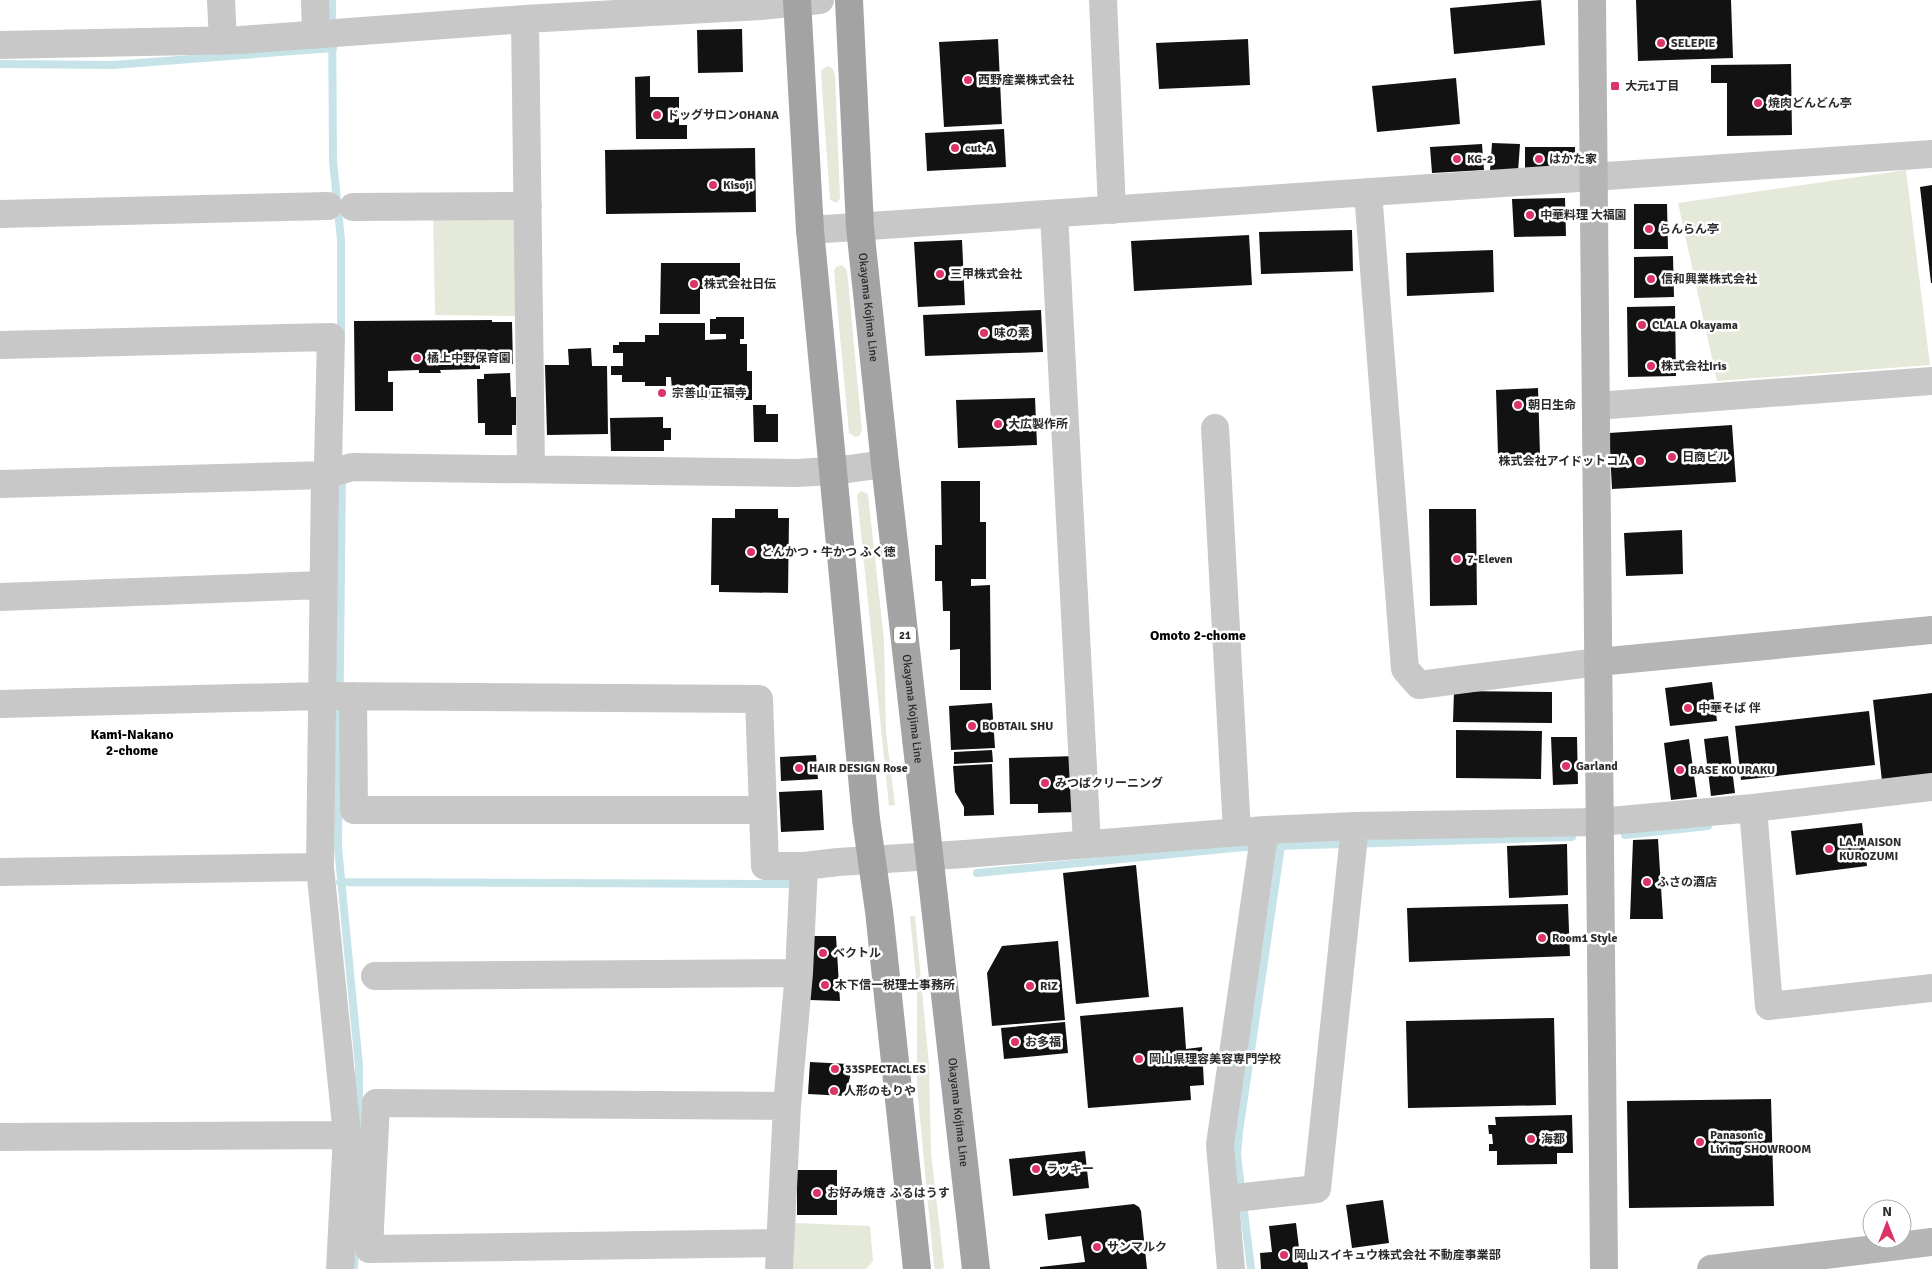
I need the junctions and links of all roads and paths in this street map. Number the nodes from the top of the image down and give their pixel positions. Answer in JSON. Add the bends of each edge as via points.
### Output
{"nodes":[{"id":1,"x":221,"y":0,"type":"edge"},
{"id":2,"x":316,"y":0,"type":"edge"},
{"id":3,"x":849,"y":0,"type":"edge"},
{"id":4,"x":1102,"y":0,"type":"edge"},
{"id":5,"x":1592,"y":0,"type":"edge"},
{"id":6,"x":805,"y":1,"type":"edge"},
{"id":7,"x":525,"y":19,"type":"junction"},
{"id":8,"x":326,"y":34,"type":"junction"},
{"id":9,"x":224,"y":41,"type":"junction"},
{"id":10,"x":0,"y":45,"type":"edge"},
{"id":11,"x":1932,"y":154,"type":"edge"},
{"id":12,"x":1594,"y":177,"type":"junction"},
{"id":13,"x":1368,"y":192,"type":"junction"},
{"id":14,"x":528,"y":206,"type":"junction"},
{"id":15,"x":1112,"y":210,"type":"junction"},
{"id":16,"x":0,"y":214,"type":"edge"},
{"id":17,"x":1054,"y":214,"type":"junction"},
{"id":18,"x":860,"y":227,"type":"junction"},
{"id":19,"x":810,"y":230,"type":"junction"},
{"id":20,"x":0,"y":345,"type":"edge"},
{"id":21,"x":1932,"y":382,"type":"edge"},
{"id":22,"x":1596,"y":406,"type":"junction"},
{"id":23,"x":1216,"y":428,"type":"dead end"},
{"id":24,"x":885,"y":464,"type":"junction"},
{"id":25,"x":531,"y":468,"type":"junction"},
{"id":26,"x":336,"y":471,"type":"junction"},
{"id":27,"x":833,"y":471,"type":"junction"},
{"id":28,"x":0,"y":484,"type":"edge"},
{"id":29,"x":323,"y":586,"type":"junction"},
{"id":30,"x":0,"y":597,"type":"edge"},
{"id":31,"x":1932,"y":630,"type":"edge"},
{"id":32,"x":1598,"y":662,"type":"junction"},
{"id":33,"x":337,"y":696,"type":"junction"},
{"id":34,"x":0,"y":704,"type":"edge"},
{"id":35,"x":1932,"y":787,"type":"edge"},
{"id":36,"x":763,"y":810,"type":"junction"},
{"id":37,"x":1754,"y":816,"type":"junction"},
{"id":38,"x":1599,"y":822,"type":"junction"},
{"id":39,"x":1237,"y":832,"type":"junction"},
{"id":40,"x":1354,"y":837,"type":"junction"},
{"id":41,"x":1263,"y":840,"type":"junction"},
{"id":42,"x":1087,"y":844,"type":"junction"},
{"id":43,"x":930,"y":856,"type":"junction"},
{"id":44,"x":871,"y":860,"type":"junction"},
{"id":45,"x":804,"y":866,"type":"junction"},
{"id":46,"x":320,"y":867,"type":"junction"},
{"id":47,"x":0,"y":872,"type":"edge"},
{"id":48,"x":799,"y":973,"type":"junction"},
{"id":49,"x":375,"y":976,"type":"dead end"},
{"id":50,"x":1932,"y":988,"type":"edge"},
{"id":51,"x":787,"y":1106,"type":"junction"},
{"id":52,"x":346,"y":1135,"type":"junction"},
{"id":53,"x":0,"y":1137,"type":"edge"},
{"id":54,"x":1237,"y":1198,"type":"junction"},
{"id":55,"x":1932,"y":1242,"type":"edge"},
{"id":56,"x":780,"y":1256,"type":"edge"},
{"id":57,"x":340,"y":1269,"type":"edge"},
{"id":58,"x":917,"y":1269,"type":"edge"},
{"id":59,"x":976,"y":1269,"type":"edge"},
{"id":60,"x":1231,"y":1269,"type":"edge"},
{"id":61,"x":1604,"y":1269,"type":"edge"},
{"id":62,"x":1711,"y":1269,"type":"edge"}],
"edges":[{"from":1,"to":9,"type":"street"},
{"from":2,"to":8,"type":"street"},
{"from":3,"to":18,"type":"main road","name":"Okayama Kojima Line","number":"21"},
{"from":4,"to":15,"type":"street"},
{"from":5,"to":12,"type":"street"},
{"from":6,"to":7,"type":"street","via":[[752,7]]},
{"from":6,"to":19,"type":"main road"},
{"from":7,"to":8,"type":"street"},
{"from":7,"to":14,"type":"street"},
{"from":8,"to":9,"type":"street"},
{"from":9,"to":10,"type":"street"},
{"from":11,"to":12,"type":"street"},
{"from":12,"to":13,"type":"street"},
{"from":12,"to":22,"type":"street"},
{"from":13,"to":15,"type":"street"},
{"from":13,"to":32,"type":"street","via":[[1405,669],[1420,685]]},
{"from":14,"to":16,"type":"street","via":[[340,206]]},
{"from":14,"to":25,"type":"street"},
{"from":15,"to":17,"type":"street"},
{"from":17,"to":18,"type":"street"},
{"from":17,"to":42,"type":"street"},
{"from":18,"to":19,"type":"street"},
{"from":18,"to":24,"type":"main road","name":"Okayama Kojima Line","number":"21"},
{"from":19,"to":27,"type":"main road"},
{"from":20,"to":26,"type":"street","via":[[331,337],[328,463]]},
{"from":21,"to":22,"type":"street"},
{"from":22,"to":32,"type":"street"},
{"from":23,"to":39,"type":"street"},
{"from":24,"to":27,"type":"street"},
{"from":24,"to":43,"type":"main road","name":"Okayama Kojima Line","number":"21"},
{"from":25,"to":26,"type":"street"},
{"from":25,"to":27,"type":"street"},
{"from":26,"to":28,"type":"street"},
{"from":26,"to":29,"type":"street"},
{"from":27,"to":44,"type":"main road"},
{"from":29,"to":30,"type":"street"},
{"from":29,"to":33,"type":"street"},
{"from":31,"to":32,"type":"street"},
{"from":32,"to":38,"type":"street"},
{"from":33,"to":34,"type":"street"},
{"from":33,"to":36,"type":"street","via":[[354,810]]},
{"from":33,"to":36,"type":"street","via":[[759,699]]},
{"from":33,"to":46,"type":"street"},
{"from":35,"to":37,"type":"street"},
{"from":36,"to":45,"type":"street","via":[[765,866]]},
{"from":37,"to":38,"type":"street"},
{"from":37,"to":50,"type":"street","via":[[1769,1006]]},
{"from":38,"to":40,"type":"street"},
{"from":38,"to":61,"type":"street"},
{"from":39,"to":41,"type":"street"},
{"from":39,"to":42,"type":"street"},
{"from":40,"to":41,"type":"street"},
{"from":40,"to":54,"type":"street","via":[[1317,1189]]},
{"from":41,"to":54,"type":"street","via":[[1220,1145]]},
{"from":42,"to":43,"type":"street"},
{"from":43,"to":44,"type":"street"},
{"from":43,"to":59,"type":"main road","name":"Okayama Kojima Line","number":"21"},
{"from":44,"to":45,"type":"street"},
{"from":44,"to":58,"type":"main road"},
{"from":45,"to":48,"type":"street"},
{"from":46,"to":47,"type":"street"},
{"from":46,"to":52,"type":"street"},
{"from":48,"to":49,"type":"street"},
{"from":48,"to":51,"type":"street"},
{"from":51,"to":56,"type":"street"},
{"from":51,"to":56,"type":"street","via":[[376,1103],[369,1249]]},
{"from":52,"to":53,"type":"street"},
{"from":52,"to":57,"type":"street"},
{"from":54,"to":60,"type":"street"},
{"from":55,"to":62,"type":"street"}]}
